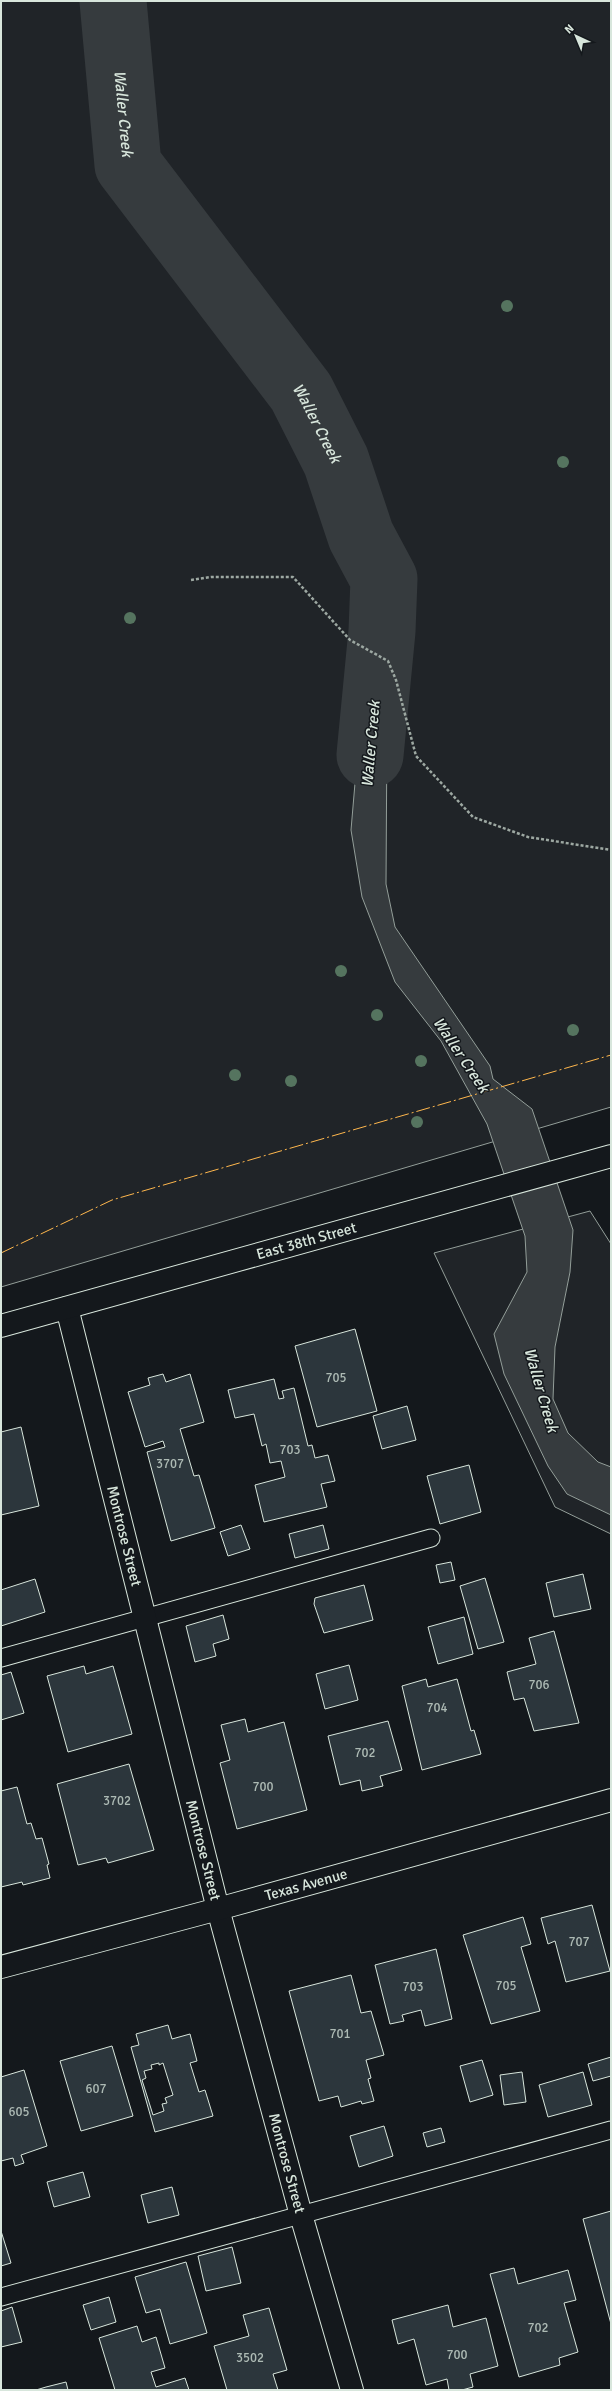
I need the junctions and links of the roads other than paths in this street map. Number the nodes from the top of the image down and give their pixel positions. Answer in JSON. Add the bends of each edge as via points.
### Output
{"nodes":[{"id":1,"x":611,"y":1156,"type":"edge"},
{"id":2,"x":67,"y":1308,"type":"junction"},
{"id":3,"x":1,"y":1326,"type":"edge"},
{"id":4,"x":431,"y":1538,"type":"dead end"},
{"id":5,"x":146,"y":1619,"type":"junction"},
{"id":6,"x":1,"y":1658,"type":"edge"},
{"id":7,"x":611,"y":1800,"type":"edge"},
{"id":8,"x":218,"y":1910,"type":"junction"},
{"id":9,"x":1,"y":1966,"type":"edge"},
{"id":10,"x":611,"y":2130,"type":"edge"},
{"id":11,"x":302,"y":2215,"type":"junction"},
{"id":12,"x":1,"y":2297,"type":"edge"},
{"id":13,"x":352,"y":2390,"type":"edge"}],
"edges":[{"from":1,"to":2,"type":"street","name":"East 38th Street"},
{"from":2,"to":3,"type":"street","name":"East 38th Street"},
{"from":2,"to":5,"type":"street","name":"Montrose Street"},
{"from":4,"to":5,"type":"lane"},
{"from":5,"to":6,"type":"lane"},
{"from":5,"to":8,"type":"street","name":"Montrose Street"},
{"from":7,"to":8,"type":"street","name":"Texas Avenue"},
{"from":8,"to":9,"type":"street","name":"Texas Avenue"},
{"from":8,"to":11,"type":"street","name":"Montrose Street"},
{"from":10,"to":11,"type":"lane"},
{"from":11,"to":12,"type":"lane"},
{"from":11,"to":13,"type":"street","name":"Montrose Street"}]}
